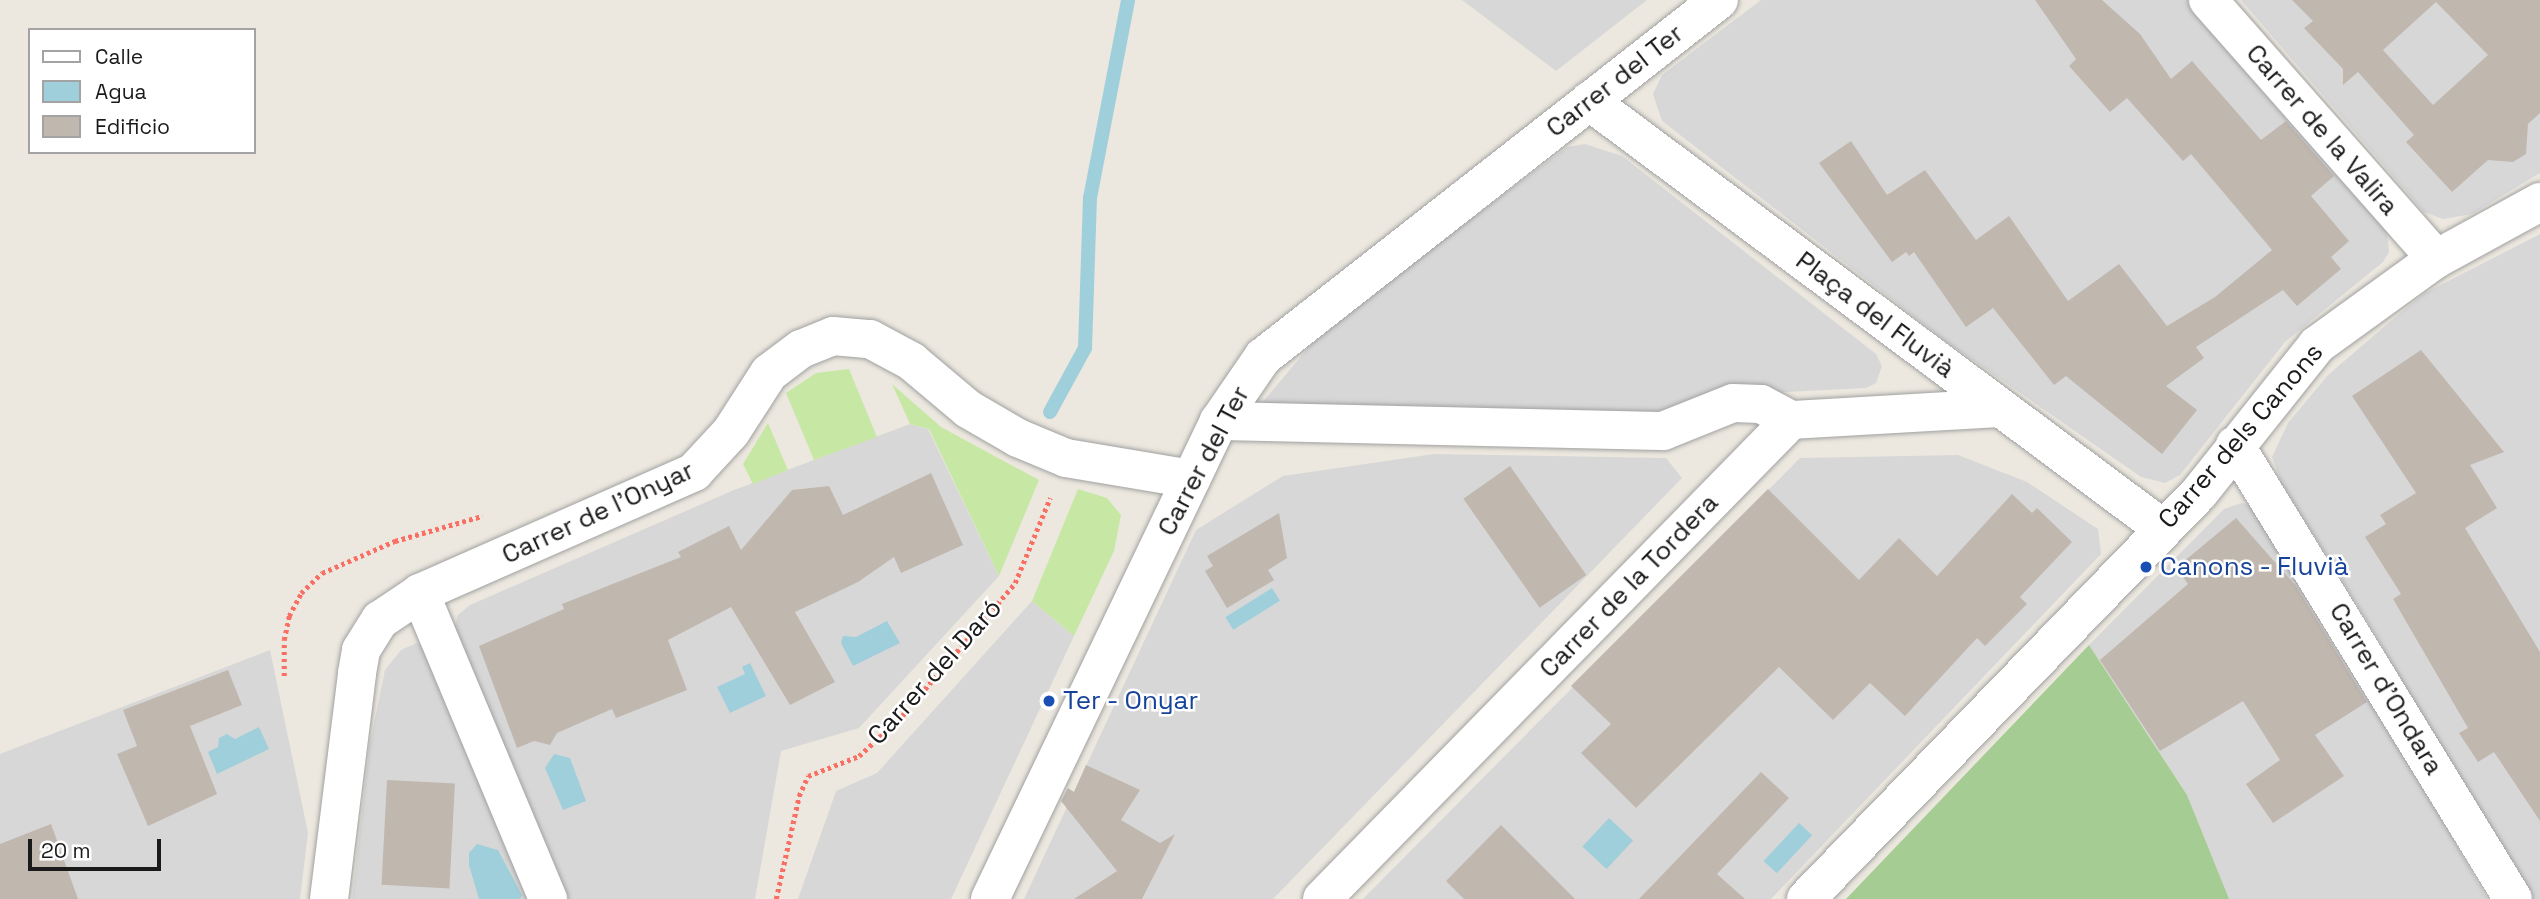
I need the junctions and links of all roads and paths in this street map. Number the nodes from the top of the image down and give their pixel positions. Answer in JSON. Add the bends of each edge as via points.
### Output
{"nodes":[{"id":1,"x":1719,"y":0,"type":"edge"},
{"id":2,"x":2208,"y":0,"type":"edge"},
{"id":3,"x":1589,"y":101,"type":"junction"},
{"id":4,"x":2540,"y":202,"type":"edge"},
{"id":5,"x":2436,"y":259,"type":"junction"},
{"id":6,"x":1998,"y":408,"type":"junction"},
{"id":7,"x":1219,"y":421,"type":"junction"},
{"id":8,"x":1791,"y":421,"type":"junction"},
{"id":9,"x":2235,"y":445,"type":"junction"},
{"id":10,"x":1066,"y":458,"type":"junction"},
{"id":11,"x":1191,"y":479,"type":"junction"},
{"id":12,"x":2162,"y":528,"type":"junction"},
{"id":13,"x":420,"y":593,"type":"junction"},
{"id":14,"x":329,"y":899,"type":"edge"},
{"id":15,"x":548,"y":899,"type":"edge"},
{"id":16,"x":776,"y":899,"type":"edge"},
{"id":17,"x":989,"y":899,"type":"edge"},
{"id":18,"x":1322,"y":899,"type":"edge"},
{"id":19,"x":1806,"y":899,"type":"edge"},
{"id":20,"x":2513,"y":899,"type":"edge"}],
"edges":[{"from":1,"to":3,"type":"street","name":"Carrer del Ter"},
{"from":2,"to":5,"type":"street","name":"Carrer de la Valira"},
{"from":3,"to":6,"type":"street","name":"Plaça del Fluvià"},
{"from":3,"to":7,"type":"street","name":"Carrer del Ter","via":[[1263,357]]},
{"from":4,"to":5,"type":"street","name":"Carrer dels Canons"},
{"from":5,"to":9,"type":"street","name":"Carrer dels Canons","via":[[2317,345]]},
{"from":6,"to":8,"type":"street"},
{"from":6,"to":12,"type":"street","name":"Plaça del Fluvià"},
{"from":7,"to":8,"type":"street","via":[[1663,431],[1732,403],[1761,404]]},
{"from":7,"to":11,"type":"street","name":"Carrer del Ter"},
{"from":8,"to":18,"type":"street","name":"Carrer de la Tordera"},
{"from":9,"to":12,"type":"street","name":"Carrer dels Canons","via":[[2199,493]]},
{"from":9,"to":20,"type":"street","name":"Carrer d'Ondara"},
{"from":10,"to":11,"type":"street","name":"Carrer de l'Onyar"},
{"from":10,"to":13,"type":"street","name":"Carrer de l'Onyar","via":[[968,410],[911,361],[870,339],[833,336],[801,349],[769,373],[731,432],[694,472]]},
{"from":10,"to":16,"type":"path","name":"Carrer del Daró","via":[[1015,583],[902,716],[859,756],[808,776],[799,796]]},
{"from":11,"to":17,"type":"street","name":"Carrer del Ter"},
{"from":12,"to":19,"type":"street","name":"Carrer dels Canons"},
{"from":13,"to":14,"type":"street","name":"Carrer de l'Onyar","via":[[380,620],[362,650]]},
{"from":13,"to":15,"type":"street"}]}
